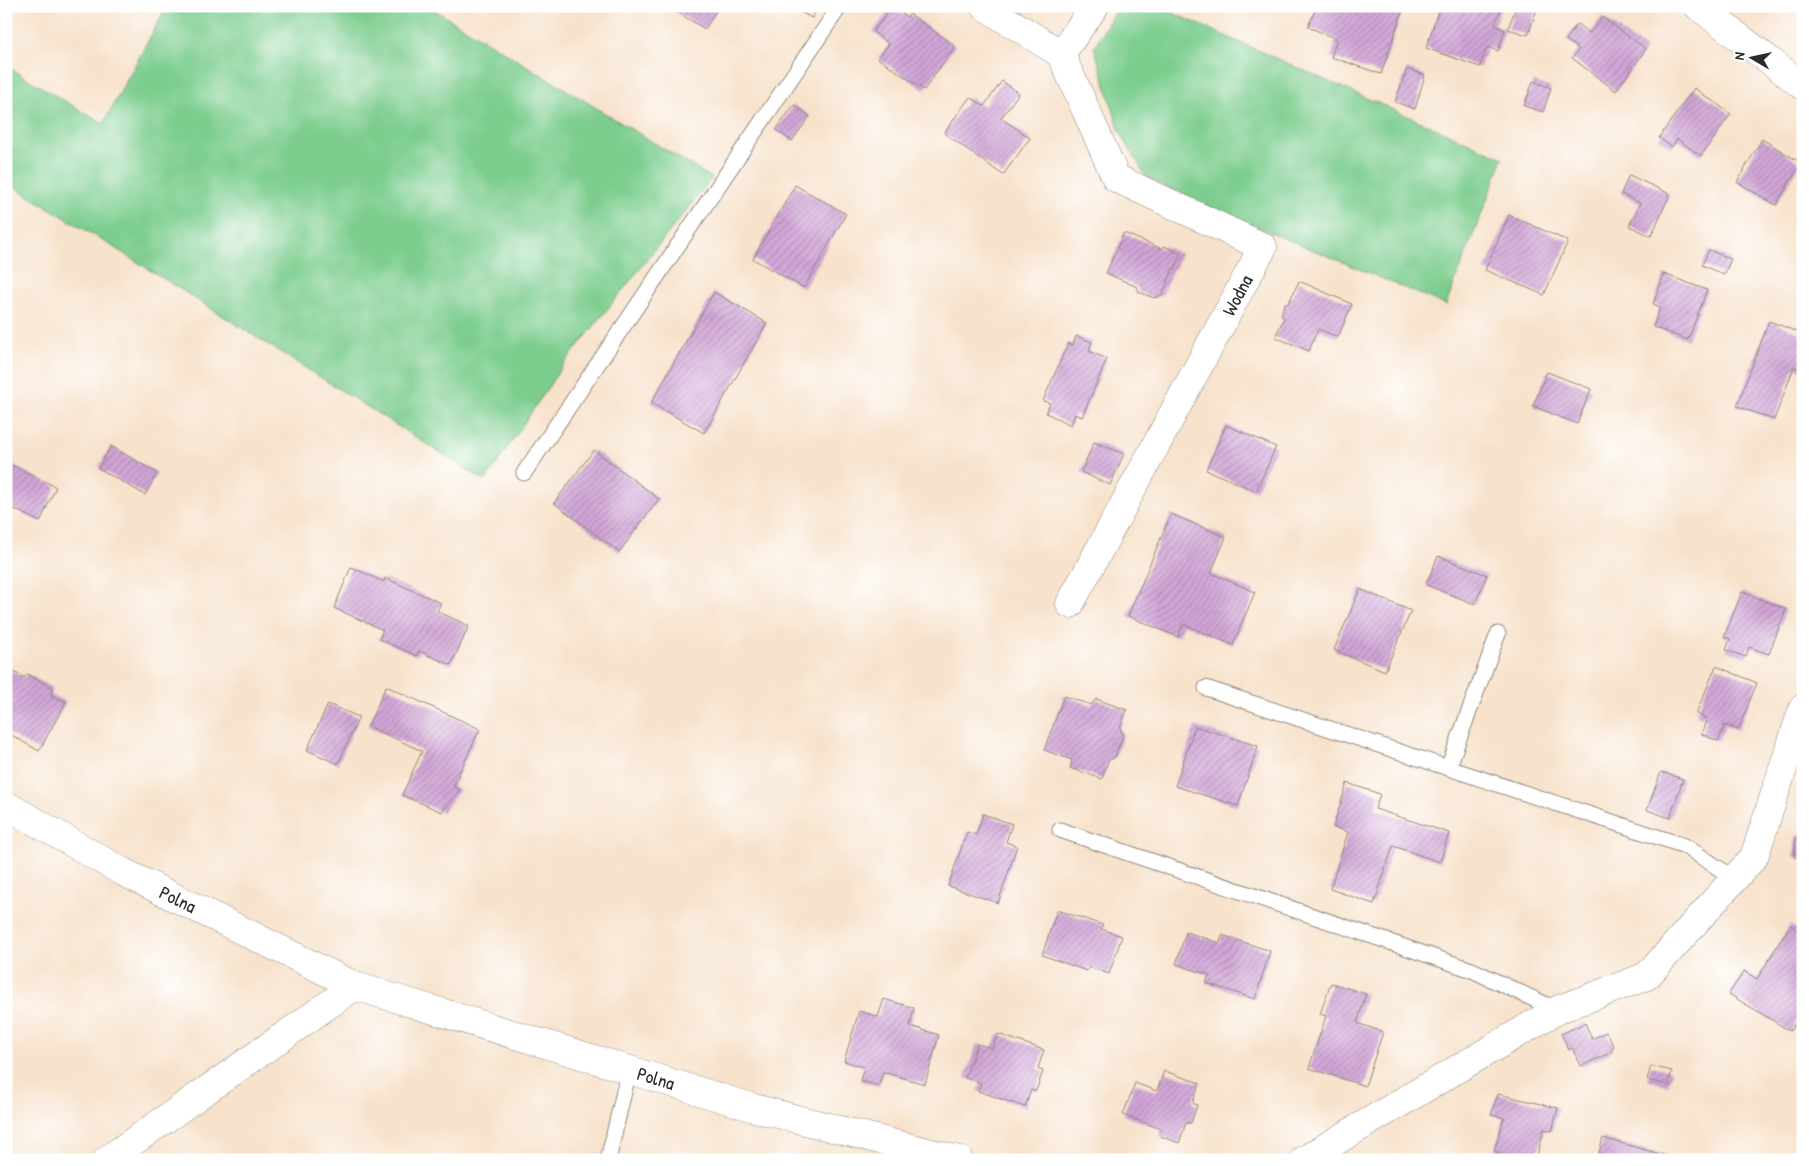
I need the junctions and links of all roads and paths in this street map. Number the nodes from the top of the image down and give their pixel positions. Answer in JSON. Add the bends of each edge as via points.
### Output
{"nodes":[{"id":1,"x":840,"y":6,"type":"edge"},
{"id":2,"x":984,"y":6,"type":"edge"},
{"id":3,"x":1095,"y":6,"type":"edge"},
{"id":4,"x":1698,"y":6,"type":"edge"},
{"id":5,"x":1061,"y":54,"type":"junction"},
{"id":6,"x":1803,"y":86,"type":"edge"},
{"id":7,"x":524,"y":473,"type":"dead end"},
{"id":8,"x":1070,"y":604,"type":"dead end"},
{"id":9,"x":1498,"y":634,"type":"dead end"},
{"id":10,"x":1206,"y":688,"type":"dead end"},
{"id":11,"x":1803,"y":708,"type":"edge"},
{"id":12,"x":1448,"y":768,"type":"junction"},
{"id":13,"x":6,"y":805,"type":"edge"},
{"id":14,"x":1060,"y":830,"type":"dead end"},
{"id":15,"x":1735,"y":879,"type":"junction"},
{"id":16,"x":355,"y":986,"type":"junction"},
{"id":17,"x":1558,"y":1010,"type":"junction"},
{"id":18,"x":629,"y":1070,"type":"junction"},
{"id":19,"x":108,"y":1160,"type":"edge"},
{"id":20,"x":608,"y":1160,"type":"edge"},
{"id":21,"x":959,"y":1160,"type":"edge"},
{"id":22,"x":1304,"y":1160,"type":"edge"}],
"edges":[{"from":1,"to":7,"type":"lane"},
{"from":2,"to":5,"type":"street"},
{"from":3,"to":5,"type":"street"},
{"from":4,"to":6,"type":"street"},
{"from":5,"to":8,"type":"street","name":"Wodna","via":[[1116,178],[1263,247]]},
{"from":9,"to":12,"type":"lane"},
{"from":10,"to":12,"type":"lane"},
{"from":11,"to":15,"type":"street","via":[[1754,857]]},
{"from":12,"to":15,"type":"lane","via":[[1685,846]]},
{"from":13,"to":16,"type":"street","name":"Polna","via":[[124,872]]},
{"from":14,"to":17,"type":"lane","via":[[1472,970]]},
{"from":15,"to":17,"type":"street","via":[[1647,976]]},
{"from":16,"to":18,"type":"street","name":"Polna"},
{"from":16,"to":19,"type":"street"},
{"from":17,"to":22,"type":"street"},
{"from":18,"to":20,"type":"lane"},
{"from":18,"to":21,"type":"street","name":"Polna","via":[[754,1108]]}]}
